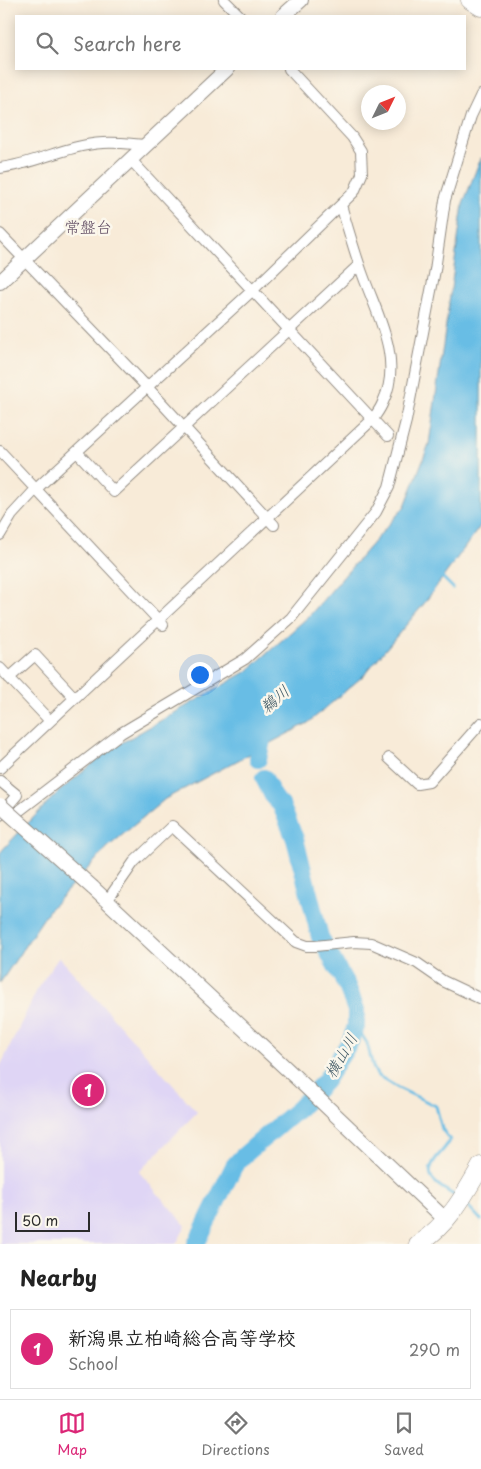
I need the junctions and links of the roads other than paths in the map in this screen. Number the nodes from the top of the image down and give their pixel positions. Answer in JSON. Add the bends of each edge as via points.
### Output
{"nodes":[{"id":1,"x":224,"y":0,"type":"edge"},
{"id":2,"x":301,"y":0,"type":"edge"},
{"id":3,"x":470,"y":0,"type":"edge"},
{"id":4,"x":481,"y":7,"type":"edge"},
{"id":5,"x":239,"y":15,"type":"edge"},
{"id":6,"x":285,"y":15,"type":"edge"},
{"id":7,"x":226,"y":70,"type":"edge"},
{"id":8,"x":290,"y":70,"type":"edge"},
{"id":9,"x":481,"y":95,"type":"edge"},
{"id":10,"x":146,"y":145,"type":"junction"},
{"id":11,"x":131,"y":160,"type":"junction"},
{"id":12,"x":0,"y":168,"type":"edge"},
{"id":13,"x":341,"y":205,"type":"junction"},
{"id":14,"x":0,"y":234,"type":"edge"},
{"id":15,"x":24,"y":260,"type":"junction"},
{"id":16,"x":360,"y":265,"type":"junction"},
{"id":17,"x":0,"y":282,"type":"edge"},
{"id":18,"x":254,"y":289,"type":"junction"},
{"id":19,"x":291,"y":329,"type":"junction"},
{"id":20,"x":147,"y":387,"type":"junction"},
{"id":21,"x":374,"y":418,"type":"junction"},
{"id":22,"x":185,"y":428,"type":"junction"},
{"id":23,"x":388,"y":436,"type":"dead end"},
{"id":24,"x":0,"y":451,"type":"edge"},
{"id":25,"x":76,"y":452,"type":"junction"},
{"id":26,"x":36,"y":489,"type":"junction"},
{"id":27,"x":271,"y":522,"type":"junction"},
{"id":28,"x":0,"y":535,"type":"edge"},
{"id":29,"x":161,"y":622,"type":"junction"},
{"id":30,"x":0,"y":668,"type":"edge"},
{"id":31,"x":9,"y":678,"type":"junction"},
{"id":32,"x":75,"y":698,"type":"junction"},
{"id":33,"x":50,"y":721,"type":"junction"},
{"id":34,"x":481,"y":723,"type":"edge"},
{"id":35,"x":389,"y":758,"type":"dead end"},
{"id":36,"x":0,"y":768,"type":"edge"},
{"id":37,"x":0,"y":781,"type":"edge"},
{"id":38,"x":0,"y":805,"type":"edge"},
{"id":39,"x":19,"y":811,"type":"dead end"},
{"id":40,"x":0,"y":815,"type":"edge"},
{"id":41,"x":107,"y":901,"type":"junction"},
{"id":42,"x":481,"y":999,"type":"edge"},
{"id":43,"x":481,"y":1166,"type":"edge"},
{"id":44,"x":446,"y":1220,"type":"junction"},
{"id":45,"x":418,"y":1244,"type":"edge"}],
"edges":[{"from":1,"to":5,"type":"street"},
{"from":2,"to":6,"type":"street"},
{"from":3,"to":4,"type":"highway"},
{"from":7,"to":10,"type":"street"},
{"from":8,"to":13,"type":"street","via":[[361,150],[362,174],[354,192]]},
{"from":9,"to":39,"type":"street","via":[[471,116],[445,200],[436,270],[406,421],[388,486],[376,512],[291,618],[245,659],[120,734]]},
{"from":10,"to":11,"type":"street"},
{"from":10,"to":12,"type":"street","via":[[103,143]]},
{"from":11,"to":15,"type":"street"},
{"from":11,"to":18,"type":"street"},
{"from":13,"to":16,"type":"street"},
{"from":13,"to":18,"type":"street"},
{"from":14,"to":15,"type":"street"},
{"from":15,"to":17,"type":"street"},
{"from":15,"to":20,"type":"street"},
{"from":16,"to":19,"type":"street"},
{"from":16,"to":21,"type":"street","via":[[388,343],[390,361],[389,384]]},
{"from":18,"to":19,"type":"street"},
{"from":18,"to":20,"type":"street"},
{"from":19,"to":21,"type":"street"},
{"from":19,"to":22,"type":"street"},
{"from":20,"to":22,"type":"street"},
{"from":20,"to":25,"type":"street"},
{"from":21,"to":23,"type":"street"},
{"from":21,"to":27,"type":"street"},
{"from":22,"to":25,"type":"street","via":[[114,492]]},
{"from":22,"to":27,"type":"street"},
{"from":24,"to":26,"type":"street"},
{"from":25,"to":26,"type":"street"},
{"from":26,"to":28,"type":"street","via":[[12,515]]},
{"from":26,"to":29,"type":"street"},
{"from":27,"to":29,"type":"street"},
{"from":29,"to":32,"type":"street"},
{"from":30,"to":31,"type":"street"},
{"from":31,"to":32,"type":"street","via":[[35,655]]},
{"from":31,"to":33,"type":"street"},
{"from":32,"to":33,"type":"street"},
{"from":33,"to":36,"type":"street"},
{"from":34,"to":35,"type":"street","via":[[429,782],[417,784]]},
{"from":37,"to":40,"type":"street","via":[[17,795]]},
{"from":38,"to":41,"type":"street","bridge":true},
{"from":41,"to":42,"type":"street","via":[[134,862],[172,826],[296,942],[306,946],[363,942],[379,946]]},
{"from":41,"to":44,"type":"street"},
{"from":43,"to":44,"type":"highway"},
{"from":44,"to":45,"type":"highway"}]}
